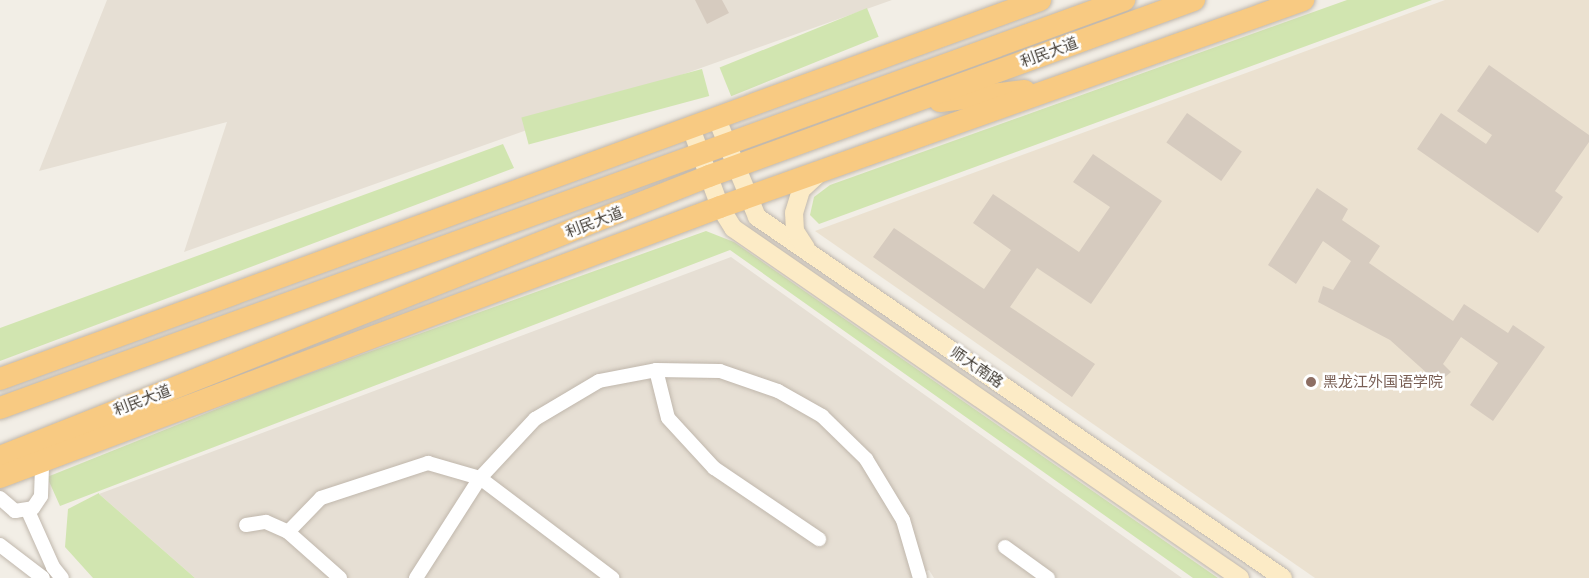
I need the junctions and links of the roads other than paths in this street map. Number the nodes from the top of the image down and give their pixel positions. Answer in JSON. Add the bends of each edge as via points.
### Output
{"nodes":[{"id":1,"x":1040,"y":0,"type":"edge"},
{"id":2,"x":1124,"y":0,"type":"edge"},
{"id":3,"x":1194,"y":0,"type":"edge"},
{"id":4,"x":1303,"y":0,"type":"edge"},
{"id":5,"x":1039,"y":31,"type":"junction"},
{"id":6,"x":904,"y":50,"type":"junction"},
{"id":7,"x":1064,"y":86,"type":"junction"},
{"id":8,"x":900,"y":105,"type":"junction"},
{"id":9,"x":717,"y":119,"type":"junction"},
{"id":10,"x":691,"y":129,"type":"junction"},
{"id":11,"x":727,"y":145,"type":"junction"},
{"id":12,"x":701,"y":155,"type":"junction"},
{"id":13,"x":735,"y":167,"type":"junction"},
{"id":14,"x":820,"y":172,"type":"junction"},
{"id":15,"x":709,"y":176,"type":"junction"},
{"id":16,"x":747,"y":198,"type":"junction"},
{"id":17,"x":720,"y":207,"type":"junction"},
{"id":18,"x":813,"y":256,"type":"junction"},
{"id":19,"x":64,"y":353,"type":"junction"},
{"id":20,"x":656,"y":370,"type":"junction"},
{"id":21,"x":0,"y":379,"type":"edge"},
{"id":22,"x":36,"y":396,"type":"junction"},
{"id":23,"x":0,"y":408,"type":"edge"},
{"id":24,"x":44,"y":452,"type":"junction"},
{"id":25,"x":0,"y":457,"type":"edge"},
{"id":26,"x":0,"y":477,"type":"edge"},
{"id":27,"x":480,"y":478,"type":"junction"},
{"id":28,"x":0,"y":498,"type":"edge"},
{"id":29,"x":28,"y":511,"type":"junction"},
{"id":30,"x":246,"y":525,"type":"dead end"},
{"id":31,"x":288,"y":532,"type":"junction"},
{"id":32,"x":819,"y":539,"type":"dead end"},
{"id":33,"x":0,"y":545,"type":"edge"},
{"id":34,"x":1005,"y":547,"type":"dead end"},
{"id":35,"x":43,"y":578,"type":"edge"},
{"id":36,"x":62,"y":578,"type":"edge"},
{"id":37,"x":340,"y":578,"type":"edge"},
{"id":38,"x":416,"y":578,"type":"edge"},
{"id":39,"x":612,"y":578,"type":"edge"},
{"id":40,"x":920,"y":578,"type":"edge"},
{"id":41,"x":1048,"y":578,"type":"edge"},
{"id":42,"x":1240,"y":578,"type":"edge"},
{"id":43,"x":1283,"y":578,"type":"edge"}],
"edges":[{"from":1,"to":6,"type":"highway"},
{"from":2,"to":5,"type":"highway","name":"利民大道"},
{"from":3,"to":8,"type":"highway","name":"利民大道"},
{"from":4,"to":7,"type":"highway"},
{"from":5,"to":6,"type":"highway"},
{"from":5,"to":11,"type":"highway","name":"利民大道"},
{"from":6,"to":9,"type":"highway"},
{"from":7,"to":8,"type":"highway"},
{"from":7,"to":14,"type":"highway"},
{"from":8,"to":13,"type":"highway","name":"利民大道"},
{"from":9,"to":10,"type":"highway"},
{"from":9,"to":11,"type":"main road","name":"师大南路"},
{"from":10,"to":12,"type":"main road","name":"师大南路"},
{"from":10,"to":19,"type":"highway"},
{"from":11,"to":12,"type":"highway","name":"利民大道"},
{"from":11,"to":13,"type":"main road","name":"师大南路"},
{"from":12,"to":15,"type":"main road","name":"师大南路"},
{"from":12,"to":22,"type":"highway","name":"利民大道"},
{"from":13,"to":15,"type":"highway","name":"利民大道"},
{"from":13,"to":16,"type":"main road","name":"师大南路"},
{"from":14,"to":16,"type":"highway"},
{"from":14,"to":18,"type":"main road","via":[[801,190],[794,213],[798,239]]},
{"from":15,"to":17,"type":"main road","name":"师大南路"},
{"from":15,"to":24,"type":"highway","name":"利民大道"},
{"from":16,"to":17,"type":"highway"},
{"from":16,"to":18,"type":"main road","name":"师大南路","via":[[757,217]]},
{"from":17,"to":24,"type":"highway"},
{"from":17,"to":42,"type":"main road","name":"师大南路","via":[[733,228]]},
{"from":18,"to":43,"type":"main road","name":"师大南路"},
{"from":19,"to":21,"type":"highway"},
{"from":19,"to":22,"type":"highway"},
{"from":20,"to":27,"type":"street","via":[[598,381],[535,419]]},
{"from":20,"to":32,"type":"street","via":[[668,418],[714,468]]},
{"from":20,"to":40,"type":"street","via":[[720,371],[778,391],[822,416],[866,459],[903,520]]},
{"from":22,"to":23,"type":"highway","name":"利民大道"},
{"from":24,"to":25,"type":"highway","name":"利民大道"},
{"from":24,"to":26,"type":"highway"},
{"from":24,"to":29,"type":"street","via":[[41,496]]},
{"from":27,"to":31,"type":"street","via":[[428,463],[321,498]]},
{"from":27,"to":38,"type":"street"},
{"from":27,"to":39,"type":"street"},
{"from":28,"to":29,"type":"street","via":[[15,511]]},
{"from":29,"to":36,"type":"street","via":[[53,567]]},
{"from":30,"to":31,"type":"street","via":[[266,522]]},
{"from":31,"to":37,"type":"street"},
{"from":33,"to":35,"type":"street"},
{"from":34,"to":41,"type":"street"}]}
